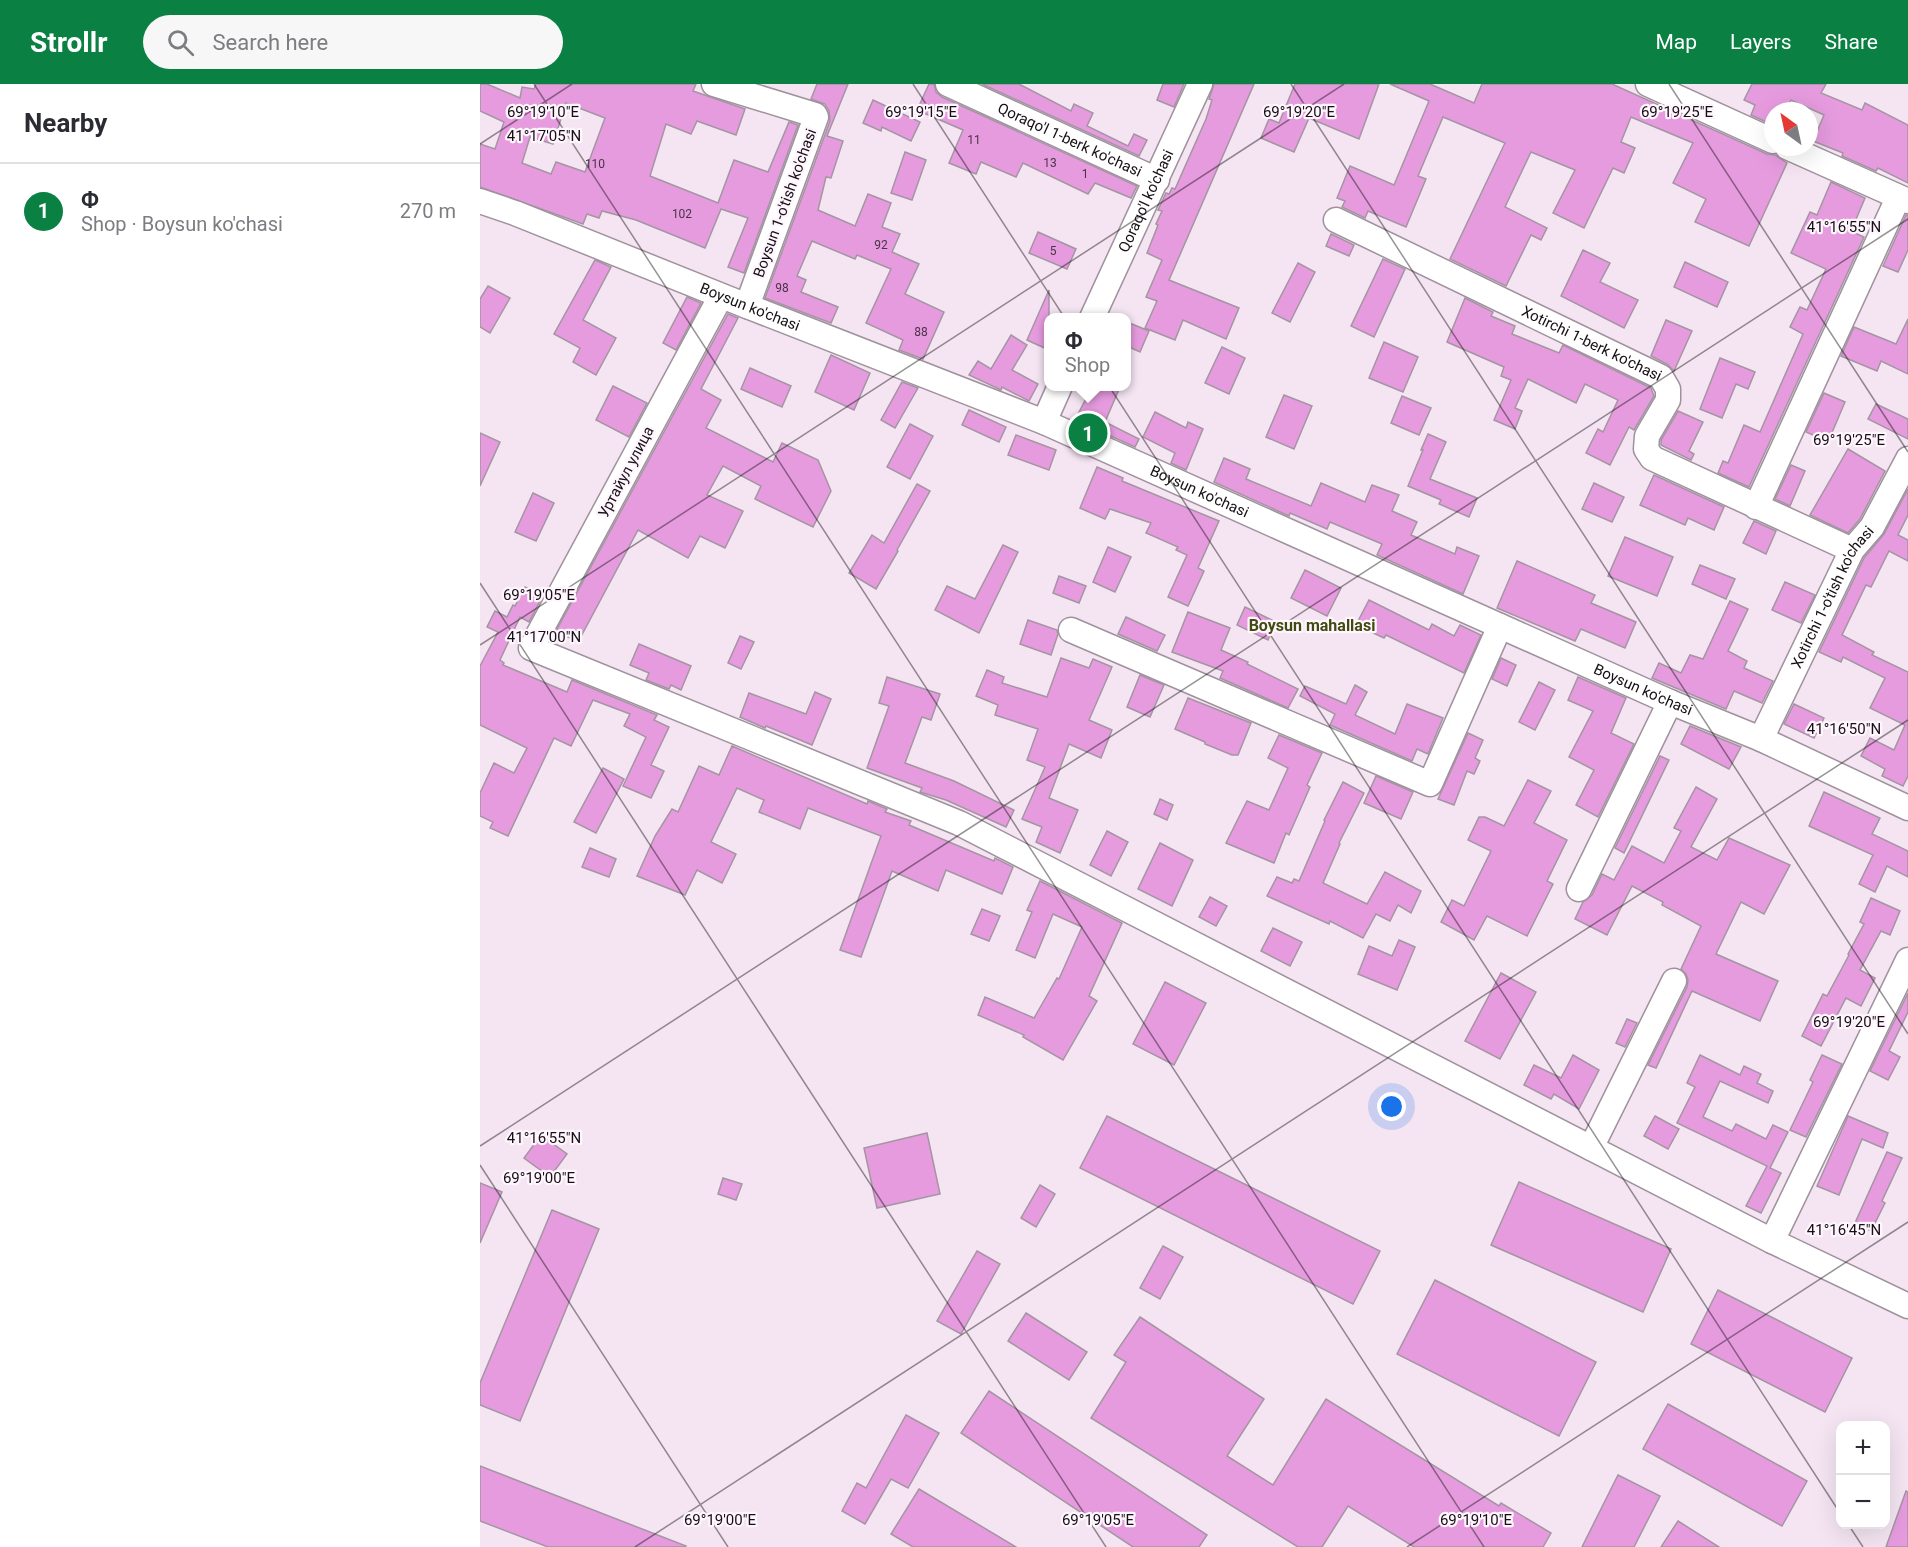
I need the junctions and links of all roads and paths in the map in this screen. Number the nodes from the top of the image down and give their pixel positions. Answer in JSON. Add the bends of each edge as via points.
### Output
{"nodes":[{"id":1,"x":948,"y":84,"type":"edge"},
{"id":2,"x":1200,"y":84,"type":"edge"},
{"id":3,"x":1648,"y":84,"type":"edge"},
{"id":4,"x":726,"y":86,"type":"edge"},
{"id":5,"x":1764,"y":137,"type":"edge"},
{"id":6,"x":1807,"y":156,"type":"edge"},
{"id":7,"x":1157,"y":180,"type":"junction"},
{"id":8,"x":1903,"y":200,"type":"edge"},
{"id":9,"x":480,"y":201,"type":"edge"},
{"id":10,"x":1336,"y":220,"type":"dead end"},
{"id":11,"x":721,"y":296,"type":"junction"},
{"id":12,"x":747,"y":306,"type":"junction"},
{"id":13,"x":1094,"y":313,"type":"edge"},
{"id":14,"x":1058,"y":391,"type":"edge"},
{"id":15,"x":1044,"y":422,"type":"junction"},
{"id":16,"x":1908,"y":459,"type":"edge"},
{"id":17,"x":1756,"y":507,"type":"junction"},
{"id":18,"x":1852,"y":550,"type":"junction"},
{"id":19,"x":1500,"y":626,"type":"junction"},
{"id":20,"x":1071,"y":630,"type":"dead end"},
{"id":21,"x":1670,"y":702,"type":"junction"},
{"id":22,"x":1761,"y":739,"type":"junction"},
{"id":23,"x":1908,"y":808,"type":"edge"},
{"id":24,"x":1579,"y":889,"type":"dead end"},
{"id":25,"x":1908,"y":960,"type":"edge"},
{"id":26,"x":1674,"y":981,"type":"dead end"},
{"id":27,"x":1591,"y":1148,"type":"junction"},
{"id":28,"x":1772,"y":1241,"type":"junction"},
{"id":29,"x":1908,"y":1306,"type":"edge"}],
"edges":[{"from":1,"to":7,"type":"street","name":"Qoraqo'l 1-berk ko'chasi"},
{"from":2,"to":7,"type":"street","name":"Qoraqo'l ko'chasi"},
{"from":3,"to":5,"type":"street"},
{"from":4,"to":12,"type":"street","name":"Boysun 1-o'tish ko'chasi","via":[[816,117]]},
{"from":6,"to":8,"type":"street"},
{"from":7,"to":13,"type":"street","name":"Qoraqo'l ko'chasi"},
{"from":8,"to":17,"type":"street"},
{"from":9,"to":11,"type":"street","name":"Boysun ko'chasi"},
{"from":10,"to":17,"type":"street","name":"Xotirchi 1-berk ko'chasi","via":[[1661,377],[1668,389],[1668,400],[1647,436],[1646,449],[1652,458]]},
{"from":11,"to":12,"type":"street","name":"Boysun ko'chasi"},
{"from":11,"to":27,"type":"street","name":"Уртайул улица","via":[[531,648],[959,824]]},
{"from":12,"to":15,"type":"street","name":"Boysun ko'chasi"},
{"from":14,"to":15,"type":"street"},
{"from":15,"to":19,"type":"street","name":"Boysun ko'chasi"},
{"from":16,"to":18,"type":"street","name":"Xotirchi 1-o'tish ko'chasi","via":[[1872,527]]},
{"from":17,"to":18,"type":"street","name":"Xotirchi 1-berk ko'chasi"},
{"from":18,"to":22,"type":"street","name":"Xotirchi 1-o'tish ko'chasi"},
{"from":19,"to":20,"type":"street","via":[[1430,784]]},
{"from":19,"to":21,"type":"street","name":"Boysun ko'chasi"},
{"from":21,"to":22,"type":"street","name":"Boysun ko'chasi"},
{"from":21,"to":24,"type":"street"},
{"from":22,"to":23,"type":"street","name":"Boysun ko'chasi"},
{"from":25,"to":28,"type":"street"},
{"from":26,"to":27,"type":"street"},
{"from":27,"to":28,"type":"street"},
{"from":28,"to":29,"type":"street"}]}
